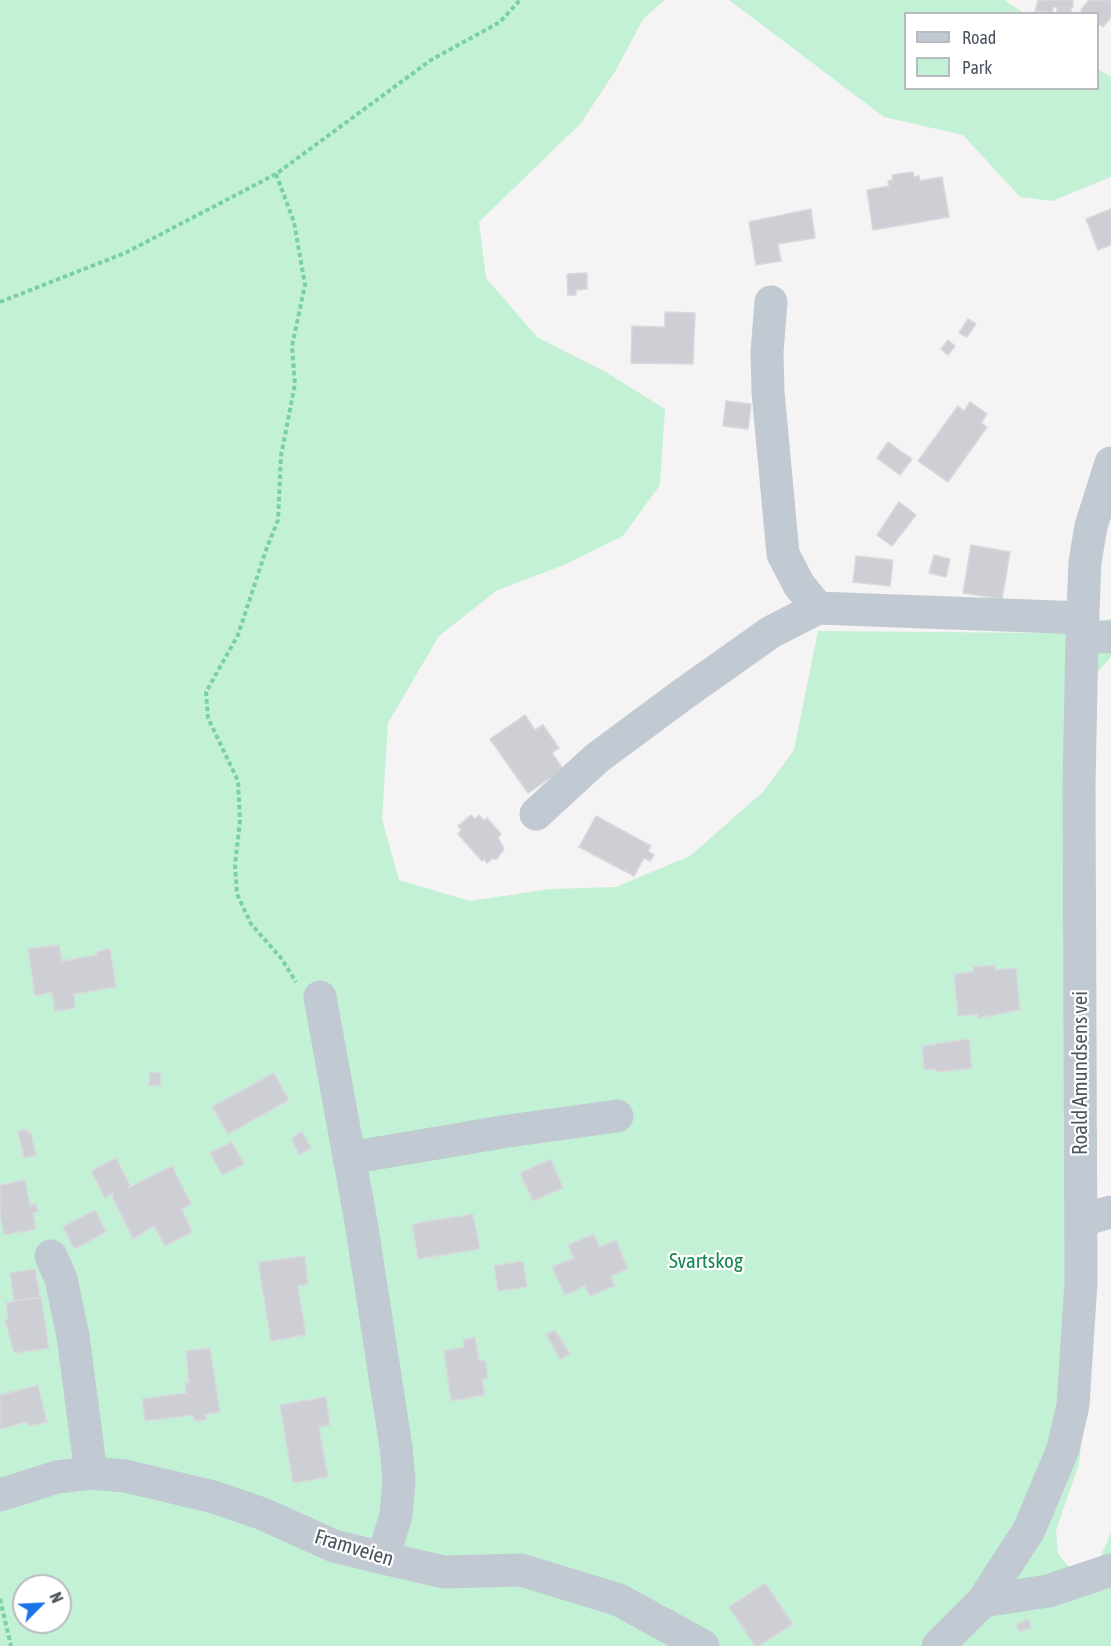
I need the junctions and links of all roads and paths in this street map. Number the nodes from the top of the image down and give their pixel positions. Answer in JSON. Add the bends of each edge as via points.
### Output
{"nodes":[{"id":1,"x":520,"y":0,"type":"edge"},
{"id":2,"x":276,"y":174,"type":"junction"},
{"id":3,"x":0,"y":302,"type":"edge"},
{"id":4,"x":771,"y":302,"type":"dead end"},
{"id":5,"x":1111,"y":463,"type":"edge"},
{"id":6,"x":818,"y":608,"type":"junction"},
{"id":7,"x":1092,"y":631,"type":"edge"},
{"id":8,"x":536,"y":814,"type":"dead end"},
{"id":9,"x":309,"y":992,"type":"joint"},
{"id":10,"x":617,"y":1116,"type":"dead end"},
{"id":11,"x":349,"y":1158,"type":"junction"},
{"id":12,"x":1096,"y":1216,"type":"edge"},
{"id":13,"x":51,"y":1256,"type":"dead end"},
{"id":14,"x":91,"y":1473,"type":"junction"},
{"id":15,"x":0,"y":1495,"type":"edge"},
{"id":16,"x":383,"y":1558,"type":"junction"},
{"id":17,"x":1111,"y":1570,"type":"edge"},
{"id":18,"x":0,"y":1599,"type":"edge"},
{"id":19,"x":984,"y":1601,"type":"junction"},
{"id":20,"x":11,"y":1646,"type":"edge"},
{"id":21,"x":703,"y":1646,"type":"edge"},
{"id":22,"x":938,"y":1646,"type":"edge"}],
"edges":[{"from":1,"to":2,"type":"path","via":[[500,22],[431,60]]},
{"from":2,"to":3,"type":"path","via":[[125,253]]},
{"from":2,"to":9,"type":"path","via":[[294,222],[304,285],[292,346],[295,384],[281,456],[278,520],[238,634],[206,692],[208,718],[238,781],[237,894],[251,924]]},
{"from":4,"to":6,"type":"street","via":[[768,392],[783,554],[799,585]]},
{"from":5,"to":7,"type":"street","name":"Roald Amundsens vei","via":[[1091,526],[1085,562]]},
{"from":6,"to":7,"type":"street"},
{"from":6,"to":8,"type":"street","via":[[771,632],[682,694],[597,758]]},
{"from":7,"to":12,"type":"street","name":"Roald Amundsens vei","via":[[1079,808]]},
{"from":9,"to":11,"type":"street"},
{"from":10,"to":11,"type":"street"},
{"from":11,"to":16,"type":"street","via":[[398,1469],[396,1515]]},
{"from":12,"to":19,"type":"street","name":"Roald Amundsens vei","via":[[1073,1405],[1063,1449],[1029,1530]]},
{"from":13,"to":14,"type":"street","via":[[61,1279],[73,1336]]},
{"from":14,"to":15,"type":"street","name":"Framveien","via":[[57,1477]]},
{"from":14,"to":16,"type":"street","name":"Framveien","via":[[125,1476],[214,1497],[334,1546]]},
{"from":16,"to":21,"type":"street","name":"Framveien","via":[[444,1572],[521,1570],[619,1600]]},
{"from":17,"to":19,"type":"street","via":[[1048,1591]]},
{"from":18,"to":20,"type":"path"},
{"from":19,"to":22,"type":"street","name":"Roald Amundsens vei"}]}
